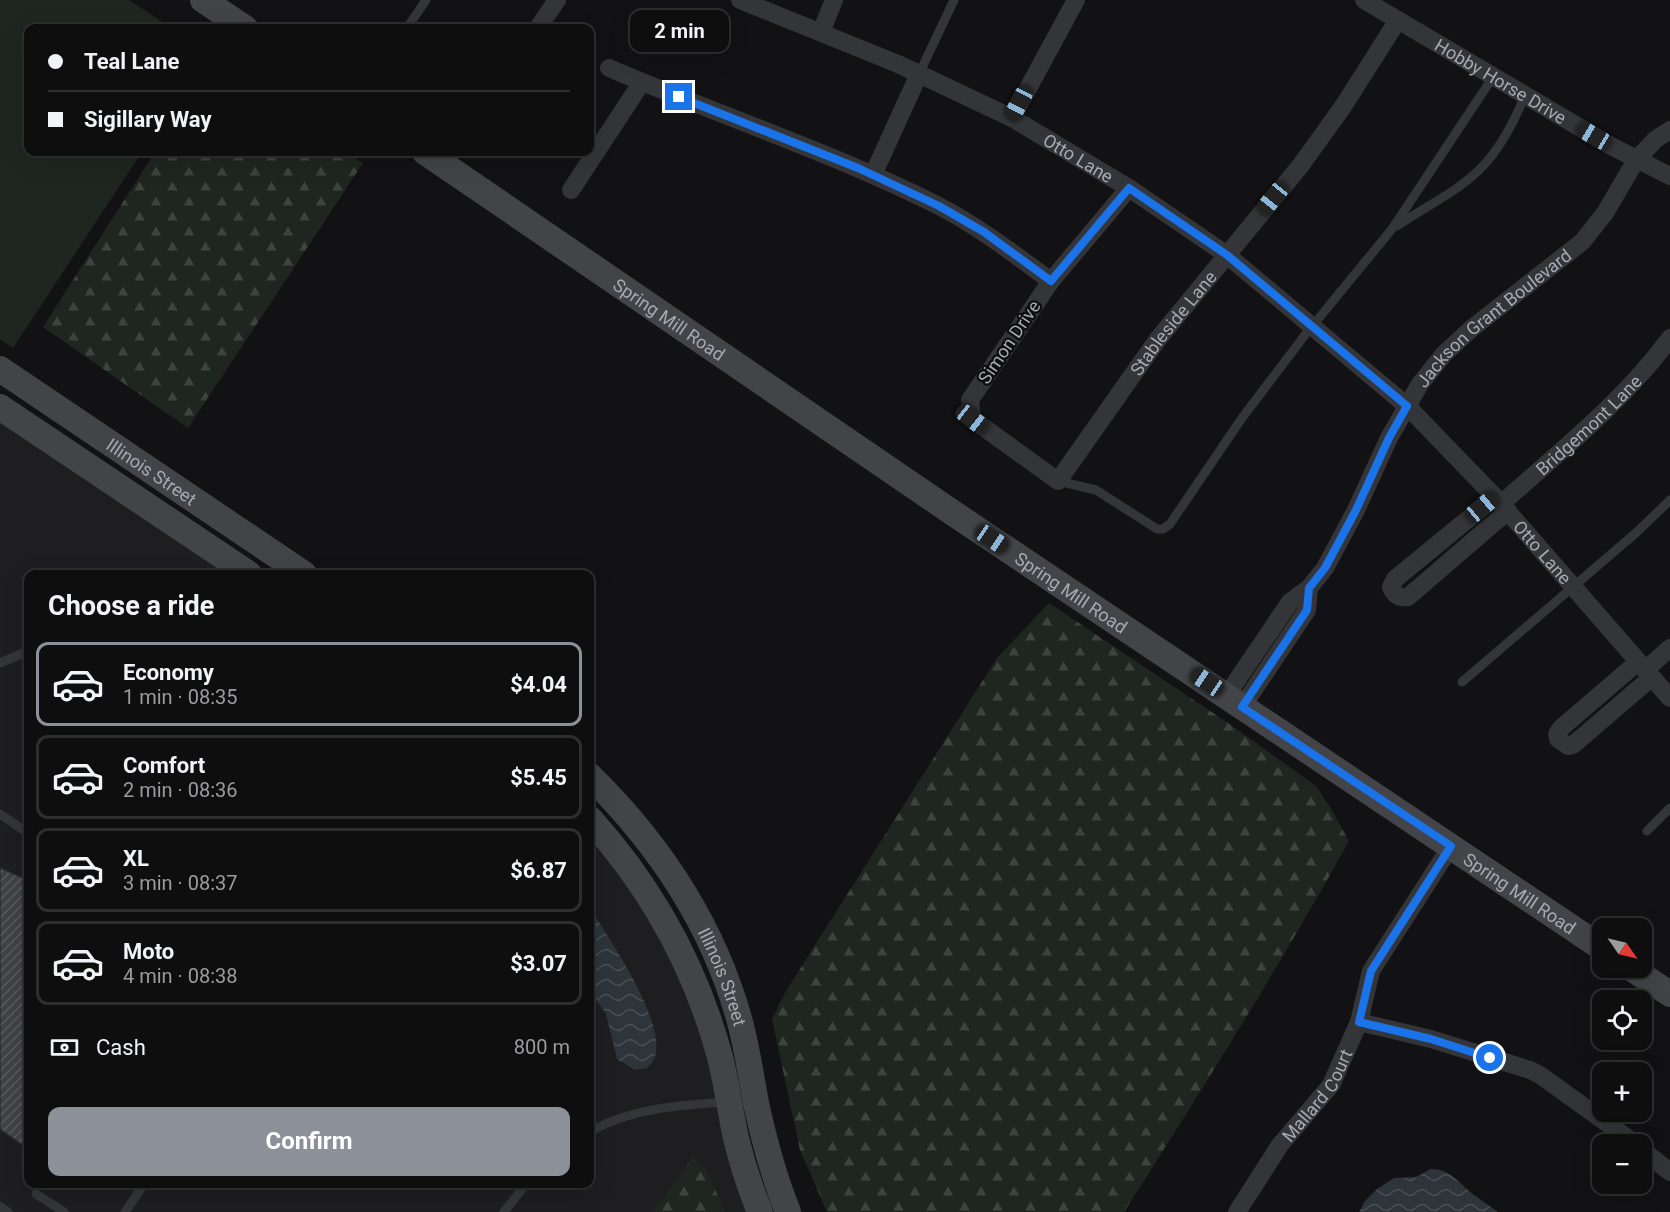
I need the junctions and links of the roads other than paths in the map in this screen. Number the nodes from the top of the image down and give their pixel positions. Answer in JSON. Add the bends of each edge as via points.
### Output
{"nodes":[{"id":1,"x":203,"y":0,"type":"edge"},
{"id":2,"x":426,"y":0,"type":"edge"},
{"id":3,"x":557,"y":0,"type":"edge"},
{"id":4,"x":740,"y":0,"type":"edge"},
{"id":5,"x":834,"y":0,"type":"edge"},
{"id":6,"x":954,"y":0,"type":"edge"},
{"id":7,"x":1076,"y":0,"type":"edge"},
{"id":8,"x":1364,"y":0,"type":"edge"},
{"id":9,"x":1398,"y":20,"type":"junction"},
{"id":10,"x":239,"y":24,"type":"edge"},
{"id":11,"x":410,"y":24,"type":"edge"},
{"id":12,"x":541,"y":24,"type":"edge"},
{"id":13,"x":821,"y":32,"type":"junction"},
{"id":14,"x":609,"y":68,"type":"dead end"},
{"id":15,"x":919,"y":74,"type":"junction"},
{"id":16,"x":1492,"y":77,"type":"junction"},
{"id":17,"x":642,"y":82,"type":"junction"},
{"id":18,"x":1525,"y":96,"type":"junction"},
{"id":19,"x":1012,"y":118,"type":"junction"},
{"id":20,"x":1670,"y":130,"type":"edge"},
{"id":21,"x":594,"y":155,"type":"edge"},
{"id":22,"x":593,"y":156,"type":"edge"},
{"id":23,"x":452,"y":159,"type":"edge"},
{"id":24,"x":1636,"y":160,"type":"junction"},
{"id":25,"x":873,"y":175,"type":"junction"},
{"id":26,"x":1670,"y":176,"type":"edge"},
{"id":27,"x":1129,"y":188,"type":"junction"},
{"id":28,"x":571,"y":190,"type":"dead end"},
{"id":29,"x":1392,"y":229,"type":"junction"},
{"id":30,"x":1227,"y":255,"type":"junction"},
{"id":31,"x":1051,"y":281,"type":"junction"},
{"id":32,"x":1312,"y":326,"type":"junction"},
{"id":33,"x":1670,"y":338,"type":"edge"},
{"id":34,"x":0,"y":369,"type":"edge"},
{"id":35,"x":1407,"y":406,"type":"junction"},
{"id":36,"x":0,"y":407,"type":"edge"},
{"id":37,"x":1058,"y":481,"type":"junction"},
{"id":38,"x":1670,"y":500,"type":"edge"},
{"id":39,"x":1501,"y":504,"type":"junction"},
{"id":40,"x":1466,"y":520,"type":"junction"},
{"id":41,"x":1469,"y":545,"type":"junction"},
{"id":42,"x":260,"y":565,"type":"edge"},
{"id":43,"x":284,"y":570,"type":"edge"},
{"id":44,"x":1573,"y":587,"type":"junction"},
{"id":45,"x":1670,"y":648,"type":"edge"},
{"id":46,"x":24,"y":653,"type":"edge"},
{"id":47,"x":0,"y":663,"type":"edge"},
{"id":48,"x":1645,"y":670,"type":"junction"},
{"id":49,"x":1462,"y":682,"type":"dead end"},
{"id":50,"x":1603,"y":693,"type":"junction"},
{"id":51,"x":1670,"y":699,"type":"edge"},
{"id":52,"x":1235,"y":701,"type":"junction"},
{"id":53,"x":1605,"y":718,"type":"junction"},
{"id":54,"x":594,"y":780,"type":"edge"},
{"id":55,"x":1670,"y":808,"type":"edge"},
{"id":56,"x":0,"y":814,"type":"edge"},
{"id":57,"x":594,"y":824,"type":"edge"},
{"id":58,"x":24,"y":830,"type":"edge"},
{"id":59,"x":1647,"y":831,"type":"dead end"},
{"id":60,"x":1451,"y":846,"type":"junction"},
{"id":61,"x":1592,"y":941,"type":"edge"},
{"id":62,"x":1647,"y":978,"type":"edge"},
{"id":63,"x":1670,"y":993,"type":"edge"},
{"id":64,"x":1359,"y":1022,"type":"junction"},
{"id":65,"x":729,"y":1102,"type":"junction"},
{"id":66,"x":594,"y":1130,"type":"edge"},
{"id":67,"x":1622,"y":1134,"type":"edge"},
{"id":68,"x":1652,"y":1158,"type":"edge"},
{"id":69,"x":1670,"y":1172,"type":"edge"},
{"id":70,"x":141,"y":1188,"type":"edge"},
{"id":71,"x":523,"y":1188,"type":"edge"},
{"id":72,"x":36,"y":1194,"type":"dead end"},
{"id":73,"x":0,"y":1206,"type":"edge"},
{"id":74,"x":8,"y":1212,"type":"edge"},
{"id":75,"x":64,"y":1212,"type":"edge"},
{"id":76,"x":124,"y":1212,"type":"edge"},
{"id":77,"x":504,"y":1212,"type":"edge"},
{"id":78,"x":760,"y":1212,"type":"edge"},
{"id":79,"x":788,"y":1212,"type":"edge"},
{"id":80,"x":1237,"y":1212,"type":"edge"}],
"edges":[{"from":1,"to":10,"type":"street"},
{"from":2,"to":11,"type":"lane"},
{"from":3,"to":12,"type":"street"},
{"from":4,"to":13,"type":"street","name":"Otto Lane"},
{"from":5,"to":13,"type":"street"},
{"from":6,"to":15,"type":"lane"},
{"from":7,"to":19,"type":"street"},
{"from":8,"to":9,"type":"street","name":"Hobby Horse Drive"},
{"from":9,"to":16,"type":"street","name":"Hobby Horse Drive"},
{"from":9,"to":30,"type":"street","name":"Stableside Lane","via":[[1338,114]]},
{"from":13,"to":15,"type":"street","name":"Otto Lane"},
{"from":14,"to":17,"type":"street"},
{"from":15,"to":19,"type":"street","name":"Otto Lane"},
{"from":15,"to":25,"type":"street"},
{"from":16,"to":18,"type":"street","name":"Hobby Horse Drive"},
{"from":16,"to":29,"type":"lane"},
{"from":17,"to":21,"type":"street"},
{"from":17,"to":25,"type":"street"},
{"from":18,"to":24,"type":"street","name":"Hobby Horse Drive"},
{"from":18,"to":29,"type":"lane","via":[[1510,129],[1478,172]]},
{"from":19,"to":27,"type":"street","name":"Otto Lane"},
{"from":20,"to":24,"type":"street","name":"Jackson Grant Boulevard"},
{"from":22,"to":28,"type":"street"},
{"from":23,"to":52,"type":"street","name":"Spring Mill Road","via":[[943,506]]},
{"from":24,"to":26,"type":"street","name":"Hobby Horse Drive"},
{"from":24,"to":35,"type":"street","name":"Jackson Grant Boulevard","via":[[1605,213],[1582,242],[1457,341],[1420,384]]},
{"from":25,"to":31,"type":"street","via":[[975,227]]},
{"from":27,"to":30,"type":"street","name":"Otto Lane"},
{"from":27,"to":31,"type":"street","name":"Simon Drive"},
{"from":29,"to":32,"type":"lane"},
{"from":30,"to":32,"type":"street","name":"Otto Lane"},
{"from":30,"to":37,"type":"street","name":"Stableside Lane","via":[[1158,339]]},
{"from":31,"to":37,"type":"street","name":"Simon Drive","via":[[970,400],[972,419]]},
{"from":32,"to":35,"type":"street","name":"Otto Lane"},
{"from":32,"to":37,"type":"lane","via":[[1163,529],[1157,529],[1096,490]]},
{"from":33,"to":39,"type":"street","name":"Bridgemont Lane","via":[[1612,404]]},
{"from":34,"to":42,"type":"street","name":"Illinois Street"},
{"from":35,"to":39,"type":"street","name":"Otto Lane"},
{"from":35,"to":52,"type":"street","name":"Jackson Grant Boulevard","via":[[1325,568],[1309,588],[1290,602]]},
{"from":36,"to":42,"type":"street","name":"Illinois Street"},
{"from":38,"to":44,"type":"lane"},
{"from":39,"to":40,"type":"street","name":"Bridgemont Lane"},
{"from":39,"to":41,"type":"street","name":"Bridgemont Lane"},
{"from":39,"to":44,"type":"street","name":"Otto Lane"},
{"from":40,"to":41,"type":"lane"},
{"from":40,"to":41,"type":"street","name":"Bridgemont Lane","via":[[1424,569]]},
{"from":42,"to":43,"type":"street","name":"Illinois Street"},
{"from":44,"to":48,"type":"street","name":"Otto Lane"},
{"from":44,"to":49,"type":"lane"},
{"from":45,"to":48,"type":"street"},
{"from":46,"to":47,"type":"lane"},
{"from":48,"to":50,"type":"street"},
{"from":48,"to":51,"type":"street","name":"Otto Lane"},
{"from":48,"to":53,"type":"street"},
{"from":50,"to":53,"type":"lane"},
{"from":50,"to":53,"type":"street","via":[[1581,724]]},
{"from":52,"to":60,"type":"street","name":"Spring Mill Road"},
{"from":54,"to":79,"type":"street","name":"Illinois Street","via":[[654,848],[686,895],[712,944],[740,1023],[769,1158]]},
{"from":55,"to":59,"type":"lane"},
{"from":56,"to":58,"type":"lane"},
{"from":57,"to":65,"type":"street","name":"Illinois Street","via":[[642,883],[678,946],[709,1023]]},
{"from":60,"to":61,"type":"street","name":"Spring Mill Road"},
{"from":60,"to":64,"type":"street","name":"Mallard Court","via":[[1371,971]]},
{"from":62,"to":63,"type":"street"},
{"from":64,"to":67,"type":"street","via":[[1431,1039],[1530,1070]]},
{"from":64,"to":80,"type":"street","name":"Mallard Court","via":[[1331,1085],[1281,1145]]},
{"from":65,"to":66,"type":"lane","via":[[664,1108],[624,1117]]},
{"from":65,"to":78,"type":"street","name":"Illinois Street"},
{"from":68,"to":69,"type":"street"},
{"from":70,"to":76,"type":"lane"},
{"from":71,"to":77,"type":"lane"},
{"from":72,"to":75,"type":"lane"},
{"from":73,"to":74,"type":"lane"}]}
